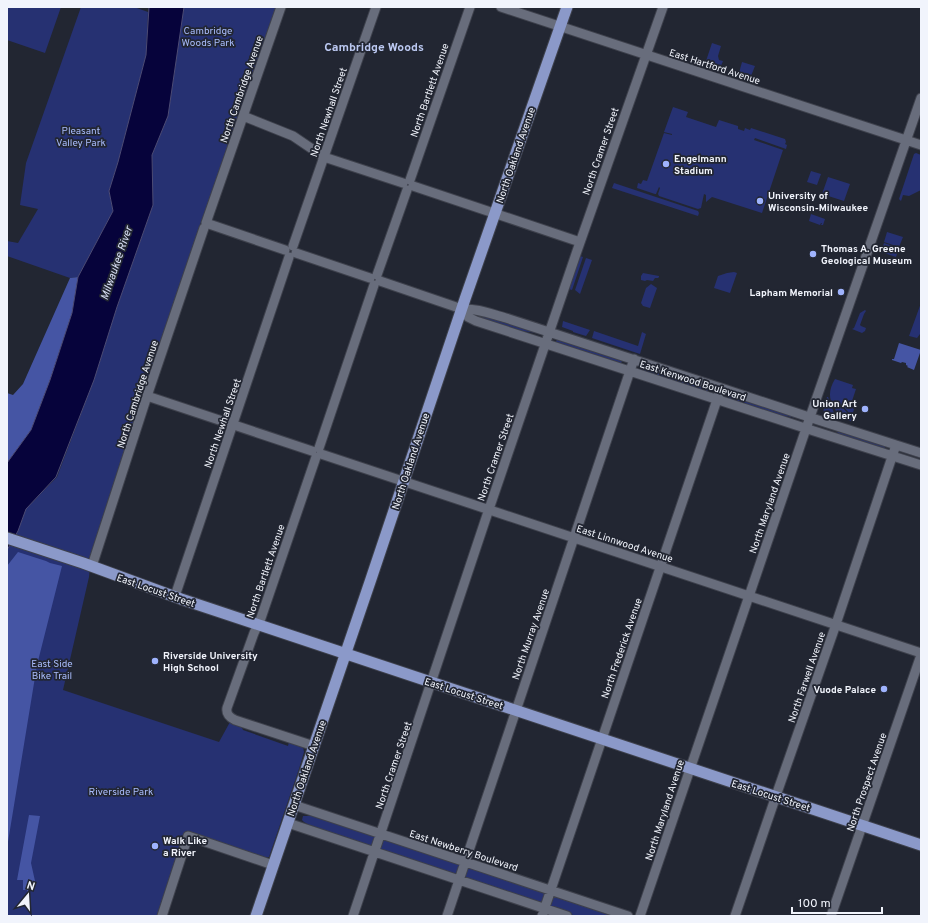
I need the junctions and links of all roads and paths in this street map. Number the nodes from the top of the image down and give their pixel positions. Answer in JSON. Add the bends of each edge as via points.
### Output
{"nodes":[{"id":1,"x":281,"y":7,"type":"edge"},
{"id":2,"x":376,"y":7,"type":"edge"},
{"id":3,"x":470,"y":7,"type":"edge"},
{"id":4,"x":501,"y":7,"type":"edge"},
{"id":5,"x":567,"y":7,"type":"edge"},
{"id":6,"x":663,"y":7,"type":"edge"},
{"id":7,"x":560,"y":27,"type":"junction"},
{"id":8,"x":646,"y":55,"type":"junction"},
{"id":9,"x":921,"y":98,"type":"edge"},
{"id":10,"x":243,"y":116,"type":"junction"},
{"id":11,"x":906,"y":140,"type":"junction"},
{"id":12,"x":921,"y":145,"type":"edge"},
{"id":13,"x":324,"y":156,"type":"junction"},
{"id":14,"x":408,"y":185,"type":"junction"},
{"id":15,"x":495,"y":214,"type":"junction"},
{"id":16,"x":205,"y":226,"type":"junction"},
{"id":17,"x":580,"y":242,"type":"junction"},
{"id":18,"x":291,"y":251,"type":"junction"},
{"id":19,"x":375,"y":280,"type":"junction"},
{"id":20,"x":462,"y":309,"type":"junction"},
{"id":21,"x":550,"y":332,"type":"junction"},
{"id":22,"x":546,"y":344,"type":"junction"},
{"id":23,"x":634,"y":359,"type":"junction"},
{"id":24,"x":630,"y":372,"type":"junction"},
{"id":25,"x":721,"y":388,"type":"junction"},
{"id":26,"x":147,"y":396,"type":"junction"},
{"id":27,"x":717,"y":399,"type":"junction"},
{"id":28,"x":810,"y":417,"type":"junction"},
{"id":29,"x":233,"y":425,"type":"junction"},
{"id":30,"x":806,"y":429,"type":"junction"},
{"id":31,"x":896,"y":445,"type":"junction"},
{"id":32,"x":317,"y":453,"type":"junction"},
{"id":33,"x":921,"y":453,"type":"edge"},
{"id":34,"x":893,"y":456,"type":"junction"},
{"id":35,"x":921,"y":465,"type":"edge"},
{"id":36,"x":404,"y":481,"type":"junction"},
{"id":37,"x":489,"y":510,"type":"junction"},
{"id":38,"x":574,"y":537,"type":"junction"},
{"id":39,"x":7,"y":538,"type":"edge"},
{"id":40,"x":87,"y":565,"type":"junction"},
{"id":41,"x":660,"y":566,"type":"junction"},
{"id":42,"x":749,"y":595,"type":"junction"},
{"id":43,"x":175,"y":596,"type":"junction"},
{"id":44,"x":258,"y":624,"type":"junction"},
{"id":45,"x":836,"y":624,"type":"junction"},
{"id":46,"x":345,"y":653,"type":"junction"},
{"id":47,"x":921,"y":654,"type":"edge"},
{"id":48,"x":432,"y":682,"type":"junction"},
{"id":49,"x":516,"y":710,"type":"junction"},
{"id":50,"x":602,"y":739,"type":"junction"},
{"id":51,"x":314,"y":746,"type":"junction"},
{"id":52,"x":690,"y":768,"type":"junction"},
{"id":53,"x":776,"y":797,"type":"junction"},
{"id":54,"x":294,"y":805,"type":"junction"},
{"id":55,"x":288,"y":823,"type":"junction"},
{"id":56,"x":863,"y":826,"type":"junction"},
{"id":57,"x":381,"y":834,"type":"junction"},
{"id":58,"x":921,"y":845,"type":"edge"},
{"id":59,"x":375,"y":852,"type":"junction"},
{"id":60,"x":465,"y":862,"type":"junction"},
{"id":61,"x":274,"y":865,"type":"junction"},
{"id":62,"x":459,"y":880,"type":"junction"},
{"id":63,"x":551,"y":890,"type":"junction"},
{"id":64,"x":543,"y":912,"type":"edge"},
{"id":65,"x":162,"y":916,"type":"edge"},
{"id":66,"x":256,"y":916,"type":"edge"},
{"id":67,"x":353,"y":916,"type":"edge"},
{"id":68,"x":447,"y":916,"type":"edge"},
{"id":69,"x":567,"y":916,"type":"edge"},
{"id":70,"x":628,"y":916,"type":"edge"},
{"id":71,"x":640,"y":916,"type":"edge"},
{"id":72,"x":735,"y":916,"type":"edge"},
{"id":73,"x":831,"y":916,"type":"edge"}],
"edges":[{"from":1,"to":10,"type":"street","name":"North Cambridge Avenue"},
{"from":2,"to":13,"type":"street","name":"North Newhall Street"},
{"from":3,"to":14,"type":"street","name":"North Bartlett Avenue"},
{"from":4,"to":7,"type":"street","name":"East Hartford Avenue"},
{"from":5,"to":7,"type":"main road","name":"North Oakland Avenue"},
{"from":6,"to":8,"type":"street","name":"North Cramer Street"},
{"from":7,"to":8,"type":"street","name":"East Hartford Avenue"},
{"from":7,"to":15,"type":"main road","name":"North Oakland Avenue"},
{"from":8,"to":11,"type":"street","name":"East Hartford Avenue"},
{"from":8,"to":17,"type":"street","name":"North Cramer Street"},
{"from":9,"to":11,"type":"street","name":"North Maryland Avenue"},
{"from":10,"to":13,"type":"street","via":[[293,136]]},
{"from":10,"to":16,"type":"street","name":"North Cambridge Avenue"},
{"from":11,"to":12,"type":"street","name":"East Hartford Avenue"},
{"from":11,"to":28,"type":"street","name":"North Maryland Avenue"},
{"from":13,"to":14,"type":"street"},
{"from":13,"to":18,"type":"street","name":"North Newhall Street"},
{"from":14,"to":15,"type":"street"},
{"from":14,"to":19,"type":"street","name":"North Bartlett Avenue"},
{"from":15,"to":17,"type":"street"},
{"from":15,"to":20,"type":"main road","name":"North Oakland Avenue"},
{"from":16,"to":18,"type":"street","name":"East Kenwood Boulevard"},
{"from":16,"to":26,"type":"street","name":"North Cambridge Avenue"},
{"from":17,"to":21,"type":"street","name":"North Cramer Street"},
{"from":18,"to":19,"type":"street","name":"East Kenwood Boulevard"},
{"from":18,"to":29,"type":"street","name":"North Newhall Street"},
{"from":19,"to":20,"type":"street","name":"East Kenwood Boulevard"},
{"from":19,"to":32,"type":"street","name":"North Bartlett Avenue"},
{"from":20,"to":21,"type":"street","name":"East Kenwood Boulevard","via":[[478,310]]},
{"from":20,"to":22,"type":"street","name":"East Kenwood Boulevard","via":[[468,317],[476,321]]},
{"from":20,"to":36,"type":"main road","name":"North Oakland Avenue"},
{"from":21,"to":22,"type":"street","name":"North Cramer Street"},
{"from":21,"to":23,"type":"street","name":"East Kenwood Boulevard"},
{"from":22,"to":24,"type":"street","name":"East Kenwood Boulevard"},
{"from":22,"to":37,"type":"street","name":"North Cramer Street"},
{"from":23,"to":24,"type":"street","name":"North Murray Avenue"},
{"from":23,"to":25,"type":"street","name":"East Kenwood Boulevard"},
{"from":24,"to":27,"type":"street","name":"East Kenwood Boulevard"},
{"from":24,"to":38,"type":"street","name":"North Murray Avenue"},
{"from":25,"to":27,"type":"street","name":"North Frederick Avenue"},
{"from":25,"to":28,"type":"street","name":"East Kenwood Boulevard"},
{"from":26,"to":29,"type":"street","name":"East Linnwood Avenue"},
{"from":26,"to":40,"type":"street","name":"North Cambridge Avenue"},
{"from":27,"to":30,"type":"street","name":"East Kenwood Boulevard"},
{"from":27,"to":41,"type":"street","name":"North Frederick Avenue"},
{"from":28,"to":30,"type":"street","name":"North Maryland Avenue"},
{"from":28,"to":31,"type":"street","name":"East Kenwood Boulevard"},
{"from":29,"to":32,"type":"street","name":"East Linnwood Avenue"},
{"from":29,"to":43,"type":"street","name":"North Newhall Street"},
{"from":30,"to":34,"type":"street","name":"East Kenwood Boulevard"},
{"from":30,"to":42,"type":"street","name":"North Maryland Avenue"},
{"from":31,"to":33,"type":"street","name":"East Kenwood Boulevard"},
{"from":31,"to":34,"type":"street","name":"North Farwell Avenue"},
{"from":32,"to":36,"type":"street","name":"East Linnwood Avenue"},
{"from":32,"to":44,"type":"street","name":"North Bartlett Avenue"},
{"from":34,"to":35,"type":"street","name":"East Kenwood Boulevard"},
{"from":34,"to":45,"type":"street","name":"North Farwell Avenue"},
{"from":36,"to":37,"type":"street","name":"East Linnwood Avenue"},
{"from":36,"to":46,"type":"main road","name":"North Oakland Avenue"},
{"from":37,"to":38,"type":"street","name":"East Linnwood Avenue"},
{"from":37,"to":48,"type":"street","name":"North Cramer Street"},
{"from":38,"to":41,"type":"street","name":"East Linnwood Avenue"},
{"from":38,"to":49,"type":"street","name":"North Murray Avenue"},
{"from":39,"to":40,"type":"main road","name":"East Locust Street"},
{"from":40,"to":43,"type":"main road","name":"East Locust Street"},
{"from":41,"to":42,"type":"street","name":"East Linnwood Avenue"},
{"from":41,"to":50,"type":"street","name":"North Frederick Avenue"},
{"from":42,"to":45,"type":"street","name":"East Linnwood Avenue"},
{"from":42,"to":52,"type":"street","name":"North Maryland Avenue"},
{"from":43,"to":44,"type":"main road","name":"East Locust Street"},
{"from":44,"to":46,"type":"main road","name":"East Locust Street"},
{"from":44,"to":51,"type":"street","name":"North Bartlett Avenue","via":[[227,708],[228,715],[235,720]]},
{"from":45,"to":47,"type":"street","name":"East Linnwood Avenue"},
{"from":45,"to":53,"type":"street","name":"North Farwell Avenue"},
{"from":46,"to":48,"type":"main road","name":"East Locust Street"},
{"from":46,"to":51,"type":"main road","name":"North Oakland Avenue"},
{"from":47,"to":56,"type":"street","name":"North Prospect Avenue"},
{"from":48,"to":49,"type":"main road","name":"East Locust Street"},
{"from":48,"to":57,"type":"street","name":"North Cramer Street"},
{"from":49,"to":50,"type":"main road","name":"East Locust Street"},
{"from":49,"to":60,"type":"street","name":"North Murray Avenue"},
{"from":50,"to":52,"type":"main road","name":"East Locust Street"},
{"from":50,"to":63,"type":"street","name":"North Frederick Avenue"},
{"from":51,"to":54,"type":"main road","name":"North Oakland Avenue"},
{"from":52,"to":53,"type":"main road","name":"East Locust Street"},
{"from":52,"to":71,"type":"street","name":"North Maryland Avenue"},
{"from":53,"to":56,"type":"main road","name":"East Locust Street"},
{"from":53,"to":72,"type":"street","name":"North Farwell Avenue"},
{"from":54,"to":55,"type":"main road","name":"North Oakland Avenue"},
{"from":54,"to":57,"type":"street","name":"East Newberry Boulevard"},
{"from":55,"to":59,"type":"street"},
{"from":55,"to":61,"type":"main road","name":"North Oakland Avenue"},
{"from":56,"to":58,"type":"main road","name":"East Locust Street"},
{"from":56,"to":73,"type":"street","name":"North Prospect Avenue"},
{"from":57,"to":59,"type":"street","name":"North Cramer Street"},
{"from":57,"to":60,"type":"street","name":"East Newberry Boulevard"},
{"from":59,"to":62,"type":"street"},
{"from":59,"to":67,"type":"street","name":"North Cramer Street"},
{"from":60,"to":62,"type":"street","name":"North Murray Avenue"},
{"from":60,"to":63,"type":"street","name":"East Newberry Boulevard"},
{"from":61,"to":65,"type":"street","via":[[188,836]]},
{"from":61,"to":66,"type":"main road","name":"North Oakland Avenue"},
{"from":62,"to":64,"type":"street"},
{"from":62,"to":68,"type":"street","name":"North Murray Avenue"},
{"from":63,"to":64,"type":"street","name":"North Frederick Avenue"},
{"from":63,"to":70,"type":"street","name":"East Newberry Boulevard"},
{"from":64,"to":69,"type":"street"}]}
